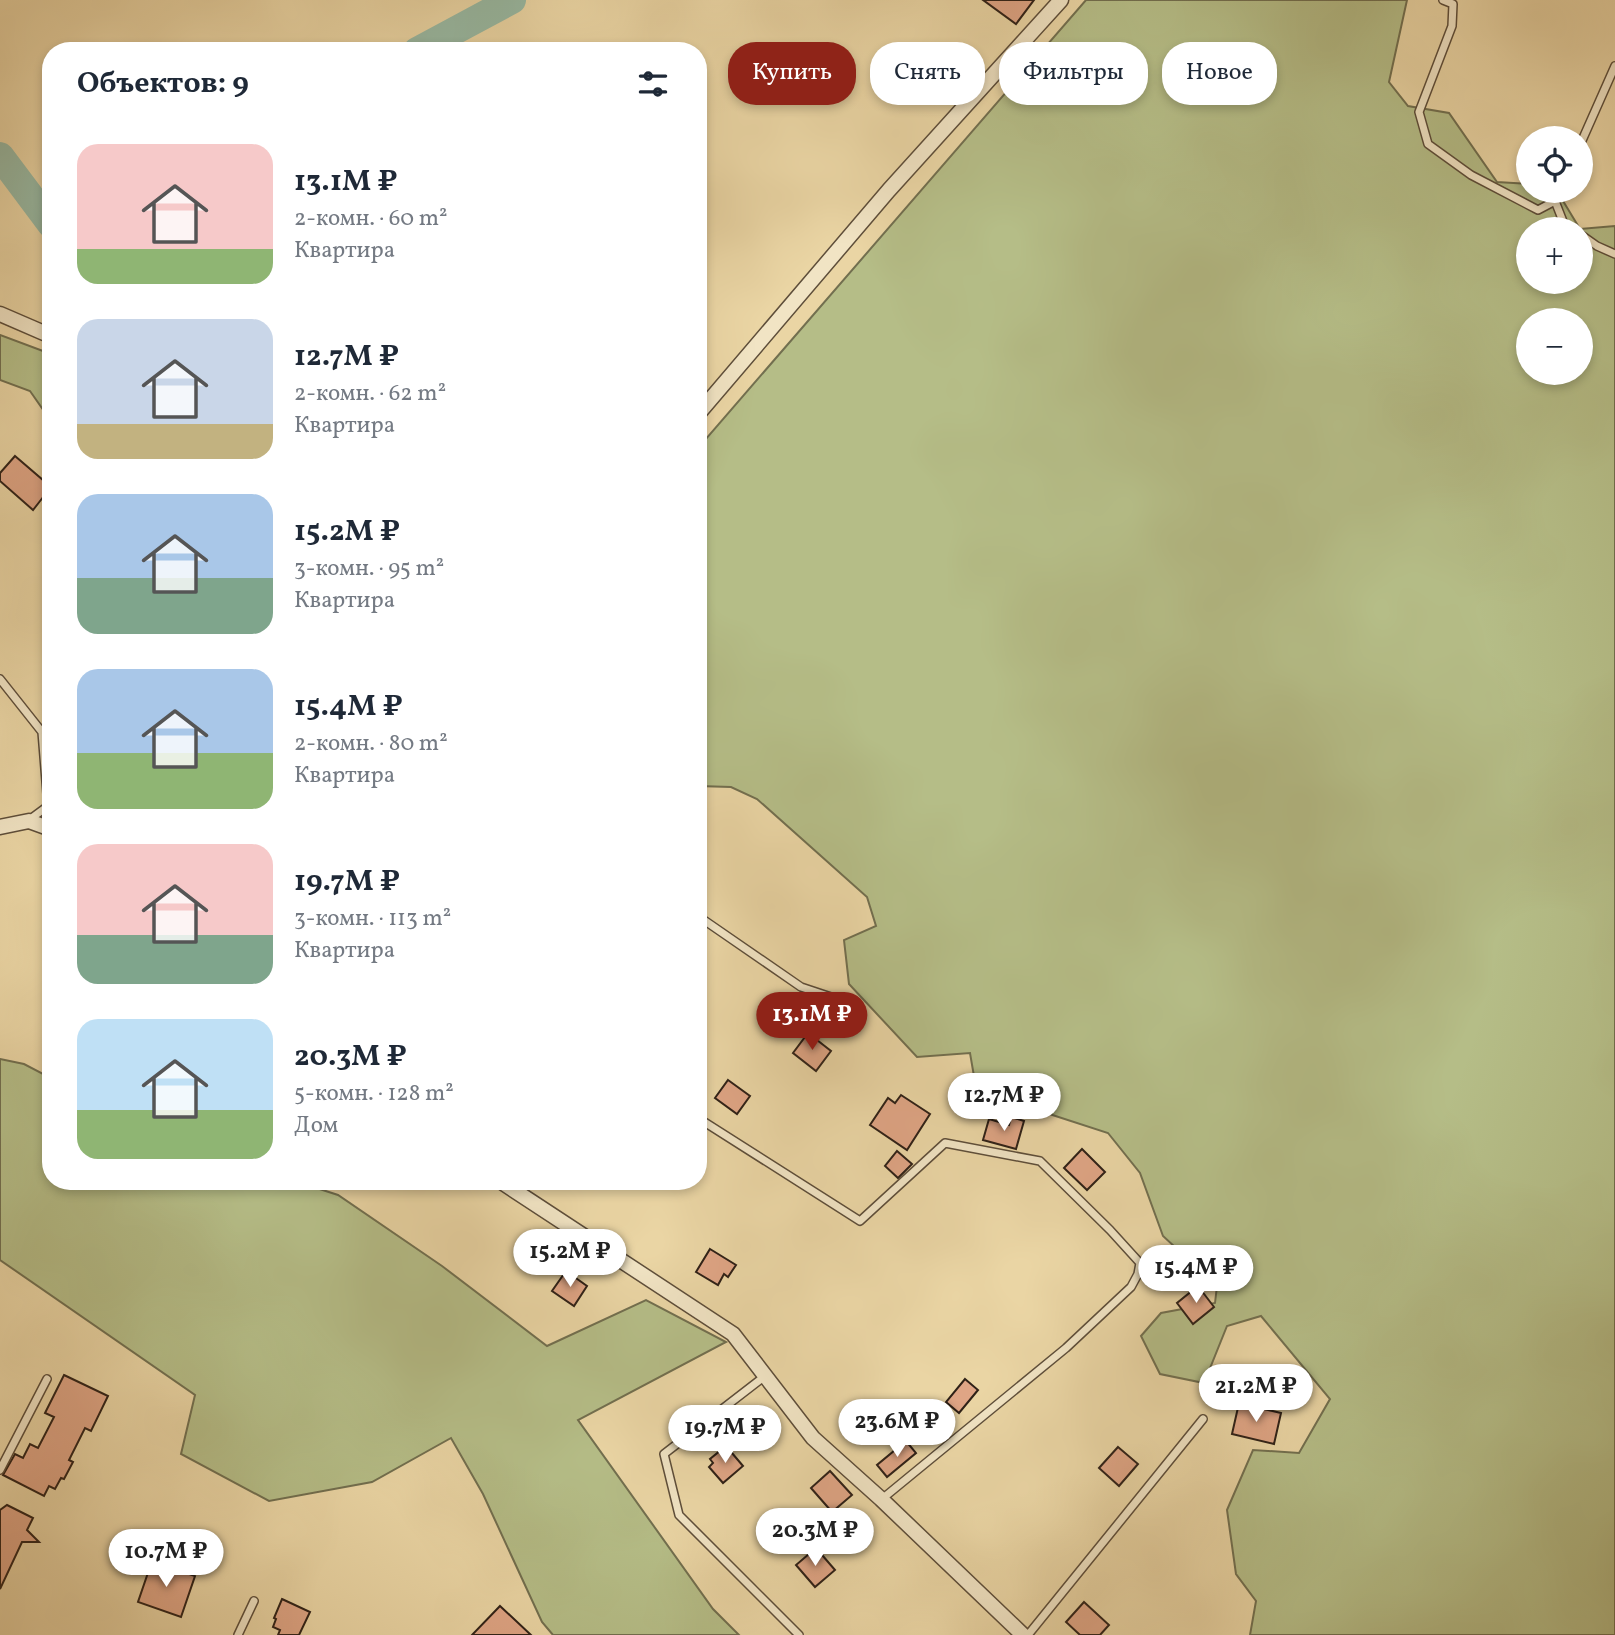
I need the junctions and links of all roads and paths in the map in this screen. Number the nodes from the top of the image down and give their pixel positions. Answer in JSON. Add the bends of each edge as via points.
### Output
{"nodes":[{"id":1,"x":1443,"y":0,"type":"edge"},
{"id":2,"x":1059,"y":1,"type":"edge"},
{"id":3,"x":1615,"y":66,"type":"edge"},
{"id":4,"x":1588,"y":126,"type":"edge"},
{"id":5,"x":1516,"y":199,"type":"edge"},
{"id":6,"x":1525,"y":203,"type":"edge"},
{"id":7,"x":1551,"y":203,"type":"edge"},
{"id":8,"x":1593,"y":243,"type":"edge"},
{"id":9,"x":1615,"y":254,"type":"edge"},
{"id":10,"x":0,"y":314,"type":"edge"},
{"id":11,"x":42,"y":333,"type":"edge"},
{"id":12,"x":707,"y":403,"type":"edge"},
{"id":13,"x":0,"y":679,"type":"edge"},
{"id":14,"x":42,"y":732,"type":"edge"},
{"id":15,"x":42,"y":811,"type":"edge"},
{"id":16,"x":29,"y":821,"type":"junction"},
{"id":17,"x":42,"y":826,"type":"edge"},
{"id":18,"x":0,"y":827,"type":"edge"},
{"id":19,"x":707,"y":922,"type":"edge"},
{"id":20,"x":843,"y":1001,"type":"dead end"},
{"id":21,"x":707,"y":1124,"type":"edge"},
{"id":22,"x":513,"y":1190,"type":"edge"},
{"id":23,"x":765,"y":1376,"type":"junction"},
{"id":24,"x":47,"y":1379,"type":"dead end"},
{"id":25,"x":1203,"y":1419,"type":"dead end"},
{"id":26,"x":0,"y":1470,"type":"edge"},
{"id":27,"x":881,"y":1499,"type":"junction"},
{"id":28,"x":254,"y":1601,"type":"dead end"},
{"id":29,"x":237,"y":1635,"type":"edge"},
{"id":30,"x":799,"y":1635,"type":"edge"},
{"id":31,"x":1023,"y":1635,"type":"edge"},
{"id":32,"x":1028,"y":1635,"type":"edge"}],
"edges":[{"from":1,"to":5,"type":"lane","via":[[1453,4],[1452,26],[1419,112],[1428,144],[1471,175]]},
{"from":2,"to":12,"type":"street","via":[[889,190]]},
{"from":3,"to":4,"type":"lane"},
{"from":6,"to":7,"type":"lane","via":[[1538,210]]},
{"from":8,"to":9,"type":"lane"},
{"from":10,"to":11,"type":"street"},
{"from":13,"to":14,"type":"lane"},
{"from":15,"to":16,"type":"lane"},
{"from":16,"to":17,"type":"street"},
{"from":16,"to":18,"type":"street"},
{"from":19,"to":20,"type":"lane","via":[[801,987]]},
{"from":21,"to":27,"type":"lane","via":[[860,1221],[945,1143],[1040,1161],[1140,1263],[1130,1287],[1066,1348]]},
{"from":22,"to":23,"type":"street","via":[[733,1334]]},
{"from":23,"to":27,"type":"street","via":[[813,1438]]},
{"from":23,"to":30,"type":"lane","via":[[664,1454],[679,1514]]},
{"from":24,"to":26,"type":"lane"},
{"from":25,"to":32,"type":"lane"},
{"from":27,"to":31,"type":"street"},
{"from":28,"to":29,"type":"lane"}]}
